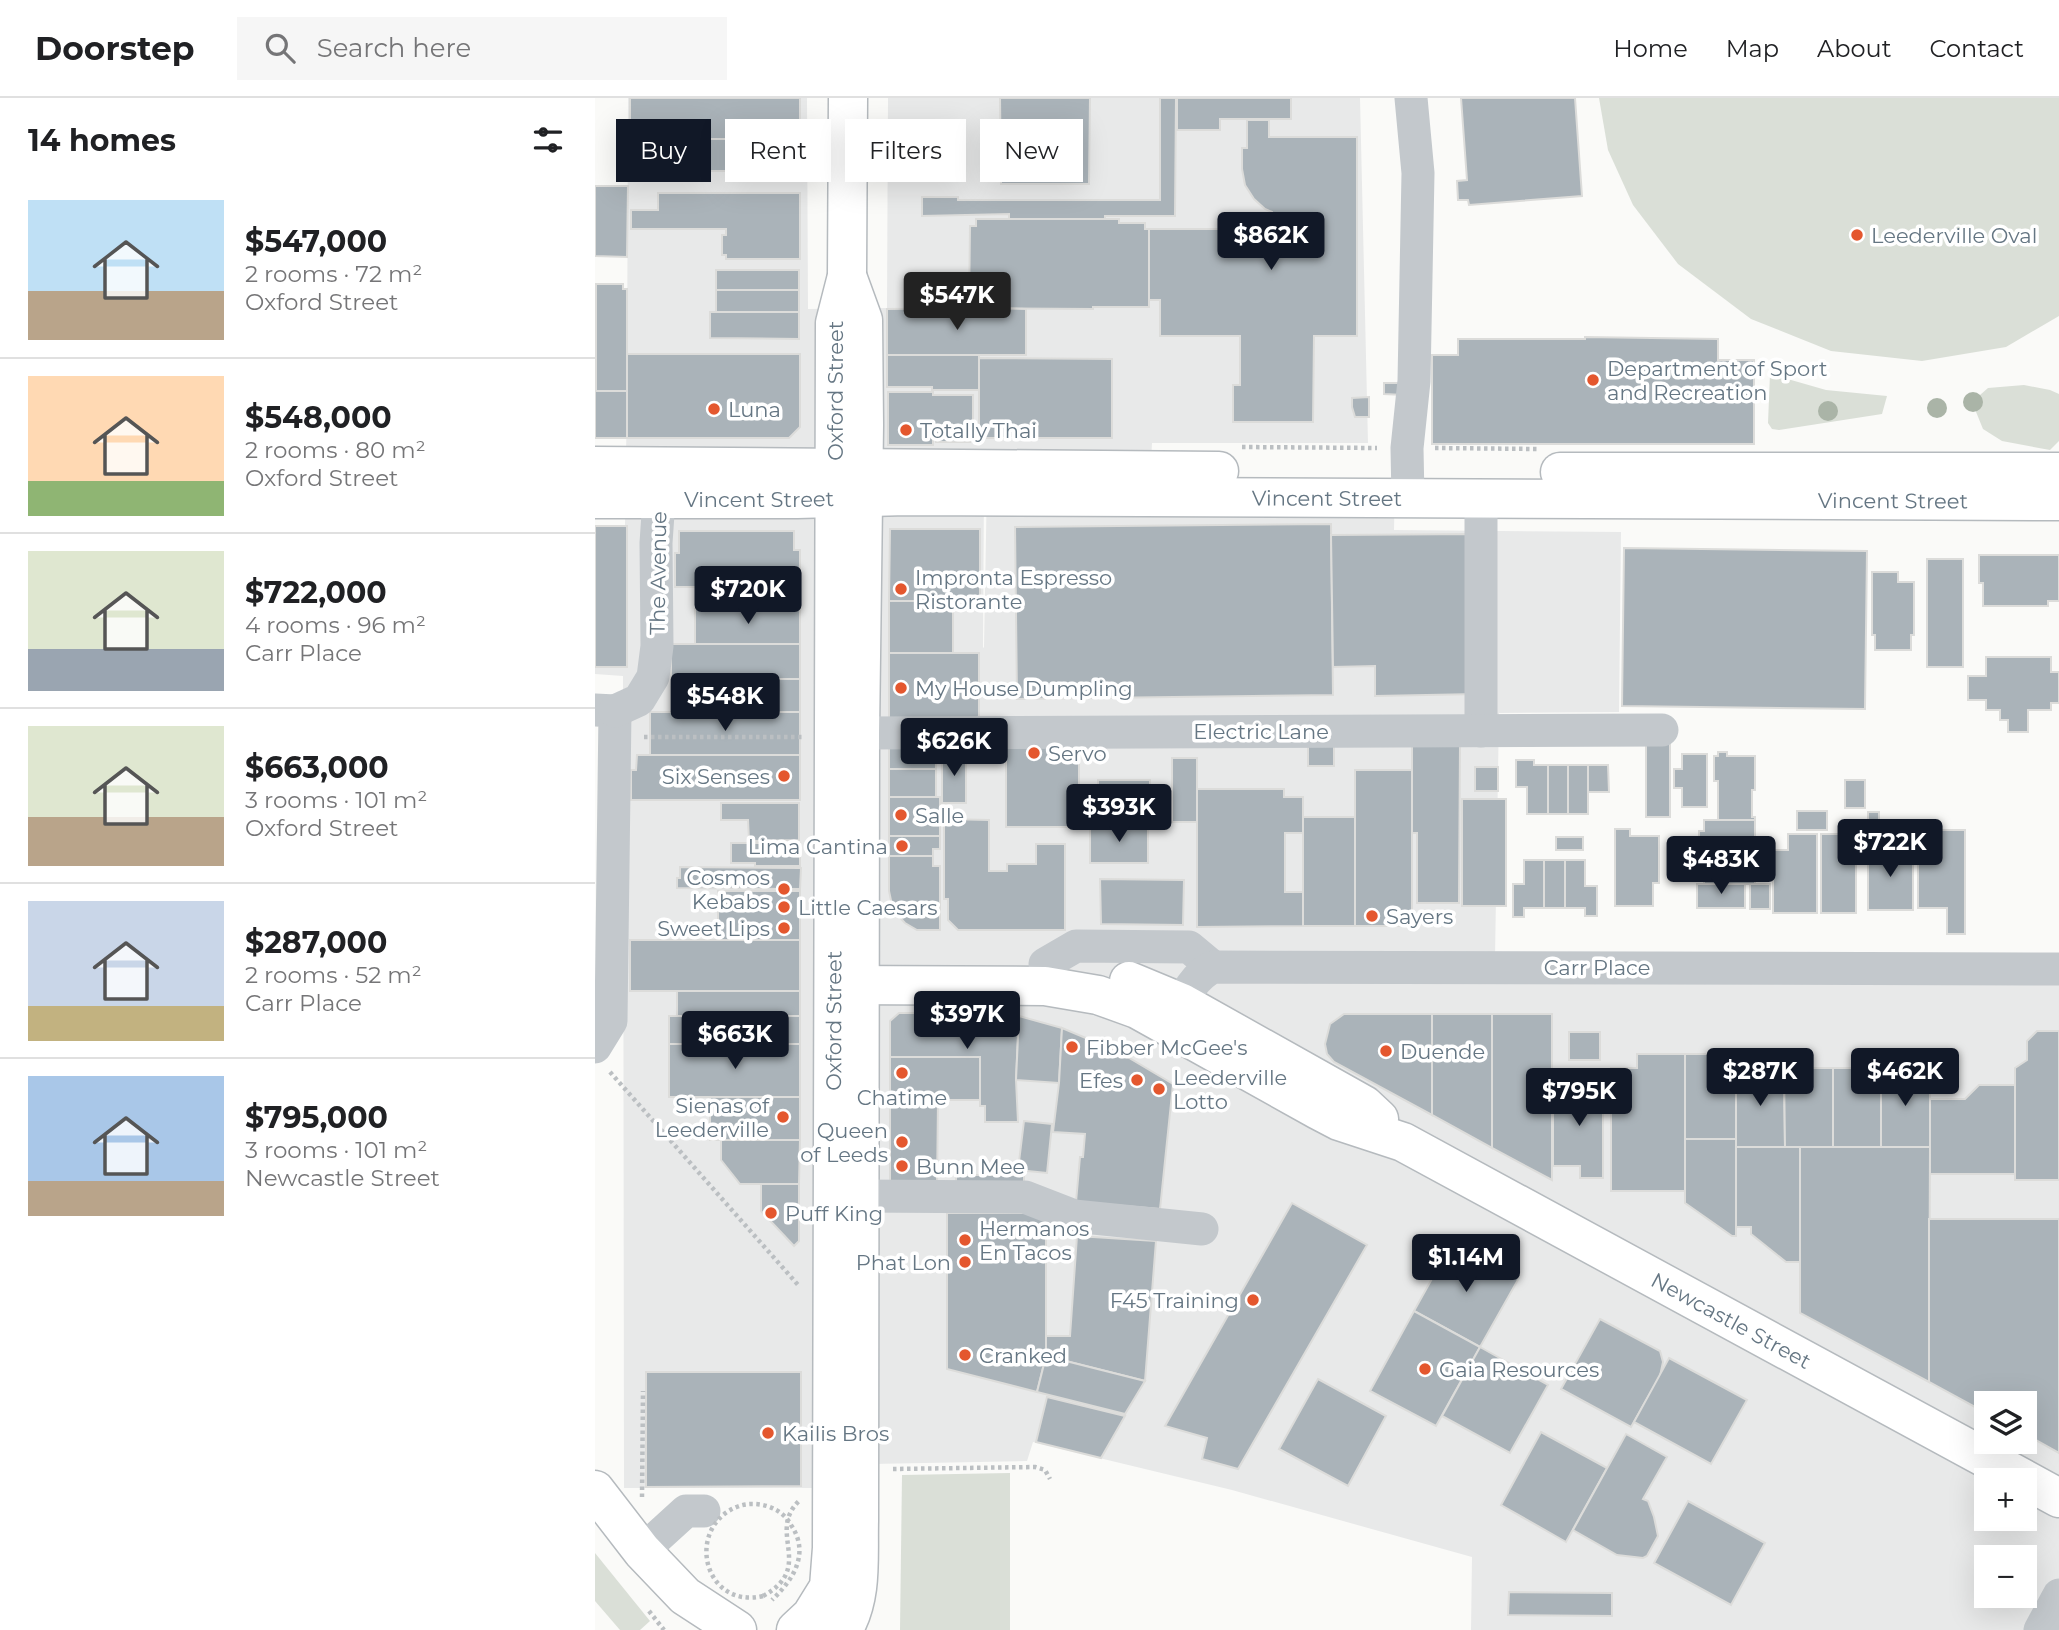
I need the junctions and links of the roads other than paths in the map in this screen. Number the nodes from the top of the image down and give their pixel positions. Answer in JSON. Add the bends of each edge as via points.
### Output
{"nodes":[{"id":1,"x":848,"y":98,"type":"edge"},
{"id":2,"x":1411,"y":98,"type":"edge"},
{"id":3,"x":595,"y":466,"type":"edge"},
{"id":4,"x":2059,"y":472,"type":"edge"},
{"id":5,"x":1408,"y":473,"type":"junction"},
{"id":6,"x":849,"y":483,"type":"junction"},
{"id":7,"x":1481,"y":498,"type":"junction"},
{"id":8,"x":595,"y":499,"type":"edge"},
{"id":9,"x":659,"y":499,"type":"junction"},
{"id":10,"x":2059,"y":501,"type":"edge"},
{"id":11,"x":605,"y":711,"type":"edge"},
{"id":12,"x":1662,"y":730,"type":"dead end"},
{"id":13,"x":1481,"y":731,"type":"junction"},
{"id":14,"x":860,"y":733,"type":"junction"},
{"id":15,"x":1045,"y":964,"type":"junction"},
{"id":16,"x":1213,"y":967,"type":"junction"},
{"id":17,"x":2059,"y":969,"type":"edge"},
{"id":18,"x":846,"y":974,"type":"junction"},
{"id":19,"x":1176,"y":1015,"type":"junction"},
{"id":20,"x":601,"y":1039,"type":"edge"},
{"id":21,"x":860,"y":1196,"type":"junction"},
{"id":22,"x":1202,"y":1229,"type":"dead end"},
{"id":23,"x":595,"y":1490,"type":"edge"},
{"id":24,"x":2059,"y":1498,"type":"edge"},
{"id":25,"x":704,"y":1511,"type":"dead end"},
{"id":26,"x":642,"y":1551,"type":"junction"},
{"id":27,"x":2059,"y":1595,"type":"edge"},
{"id":28,"x":685,"y":1596,"type":"junction"},
{"id":29,"x":705,"y":1630,"type":"edge"},
{"id":30,"x":737,"y":1630,"type":"edge"},
{"id":31,"x":796,"y":1630,"type":"edge"},
{"id":32,"x":843,"y":1630,"type":"edge"},
{"id":33,"x":2040,"y":1630,"type":"edge"}],
"edges":[{"from":1,"to":6,"type":"main road","name":"Oxford Street","via":[[847,276],[835,323]]},
{"from":2,"to":5,"type":"street","via":[[1417,173]]},
{"from":3,"to":6,"type":"main road","name":"Vincent Street"},
{"from":4,"to":5,"type":"main road","name":"Vincent Street"},
{"from":5,"to":6,"type":"main road","name":"Vincent Street"},
{"from":5,"to":6,"type":"main road","name":"Vincent Street","via":[[906,496]]},
{"from":5,"to":7,"type":"main road","name":"Vincent Street"},
{"from":6,"to":9,"type":"main road","name":"Vincent Street"},
{"from":6,"to":14,"type":"main road","name":"Oxford Street"},
{"from":6,"to":18,"type":"main road","name":"Oxford Street"},
{"from":7,"to":10,"type":"main road","name":"Vincent Street"},
{"from":7,"to":13,"type":"street"},
{"from":8,"to":9,"type":"main road","name":"Vincent Street"},
{"from":9,"to":11,"type":"street","name":"The Avenue","via":[[653,677],[639,701]]},
{"from":11,"to":20,"type":"street"},
{"from":12,"to":13,"type":"street","name":"Electric Lane"},
{"from":13,"to":14,"type":"street","name":"Electric Lane"},
{"from":14,"to":18,"type":"main road","name":"Oxford Street"},
{"from":15,"to":16,"type":"street","via":[[1076,946],[1189,947]]},
{"from":15,"to":18,"type":"main road","name":"Newcastle Street"},
{"from":15,"to":19,"type":"main road","name":"Newcastle Street","via":[[1104,973],[1141,985]]},
{"from":16,"to":17,"type":"street","name":"Carr Place"},
{"from":16,"to":19,"type":"street","via":[[1191,985]]},
{"from":18,"to":19,"type":"main road","name":"Newcastle Street","via":[[1045,986]]},
{"from":18,"to":21,"type":"main road","name":"Oxford Street"},
{"from":18,"to":31,"type":"main road","name":"Oxford Street","via":[[832,1548],[829,1587]]},
{"from":19,"to":24,"type":"main road","name":"Newcastle Street","via":[[1364,1105],[1403,1142]]},
{"from":21,"to":22,"type":"street","via":[[1025,1197],[1074,1216]]},
{"from":21,"to":32,"type":"main road","name":"Oxford Street","via":[[858,1587]]},
{"from":23,"to":26,"type":"main road"},
{"from":25,"to":26,"type":"street","via":[[686,1511]]},
{"from":26,"to":28,"type":"main road"},
{"from":27,"to":33,"type":"street"},
{"from":28,"to":29,"type":"main road"},
{"from":28,"to":30,"type":"main road"}]}
